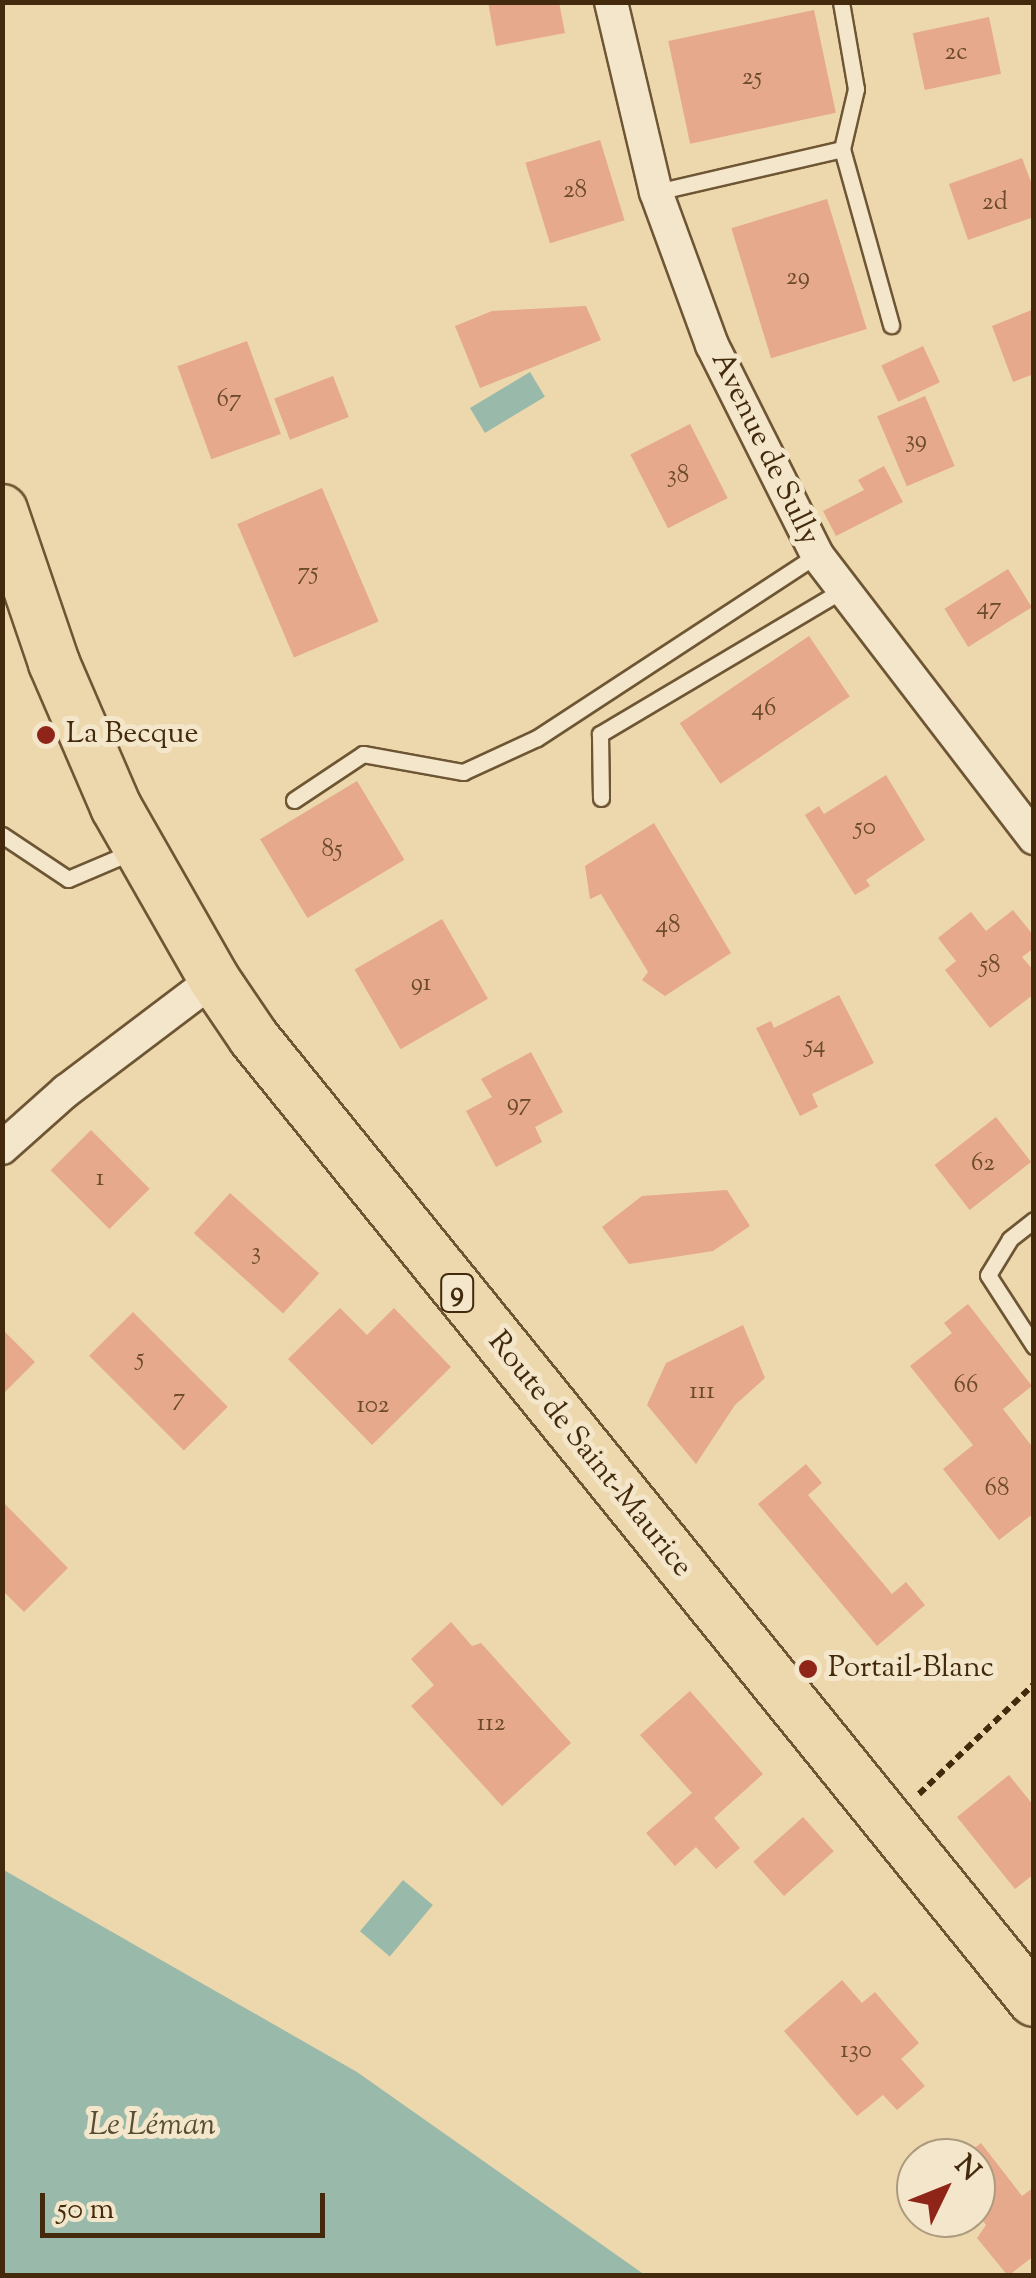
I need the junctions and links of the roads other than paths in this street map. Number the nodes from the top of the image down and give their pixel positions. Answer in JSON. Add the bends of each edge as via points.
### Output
{"nodes":[{"id":1,"x":611,"y":2,"type":"edge"},
{"id":2,"x":841,"y":2,"type":"edge"},
{"id":3,"x":842,"y":149,"type":"junction"},
{"id":4,"x":656,"y":192,"type":"junction"},
{"id":5,"x":891,"y":325,"type":"dead end"},
{"id":6,"x":2,"y":510,"type":"edge"},
{"id":7,"x":817,"y":555,"type":"junction"},
{"id":8,"x":843,"y":590,"type":"junction"},
{"id":9,"x":600,"y":798,"type":"dead end"},
{"id":10,"x":294,"y":800,"type":"dead end"},
{"id":11,"x":2,"y":835,"type":"edge"},
{"id":12,"x":1034,"y":838,"type":"edge"},
{"id":13,"x":138,"y":850,"type":"junction"},
{"id":14,"x":214,"y":979,"type":"junction"},
{"id":15,"x":2,"y":1148,"type":"edge"},
{"id":16,"x":1034,"y":1220,"type":"edge"},
{"id":17,"x":1034,"y":1346,"type":"edge"},
{"id":18,"x":1034,"y":2001,"type":"edge"}],
"edges":[{"from":1,"to":4,"type":"street","name":"Avenue de Sully"},
{"from":2,"to":3,"type":"lane","via":[[856,89]]},
{"from":3,"to":4,"type":"lane"},
{"from":3,"to":5,"type":"lane"},
{"from":4,"to":7,"type":"street","name":"Avenue de Sully","via":[[712,345]]},
{"from":6,"to":13,"type":"main road","name":"Route de Saint-Maurice","number":"9","via":[[54,662]]},
{"from":7,"to":8,"type":"street","name":"Avenue de Sully"},
{"from":7,"to":10,"type":"lane","via":[[538,738],[463,772],[363,754]]},
{"from":8,"to":9,"type":"lane","via":[[600,734]]},
{"from":8,"to":12,"type":"street","name":"Avenue de Sully"},
{"from":11,"to":13,"type":"lane","via":[[68,879]]},
{"from":13,"to":14,"type":"main road","name":"Route de Saint-Maurice","number":"9"},
{"from":14,"to":15,"type":"street"},
{"from":14,"to":18,"type":"main road","name":"Route de Saint-Maurice","number":"9","via":[[297,1097]]},
{"from":16,"to":17,"type":"lane","via":[[1010,1239],[988,1275]]}]}
